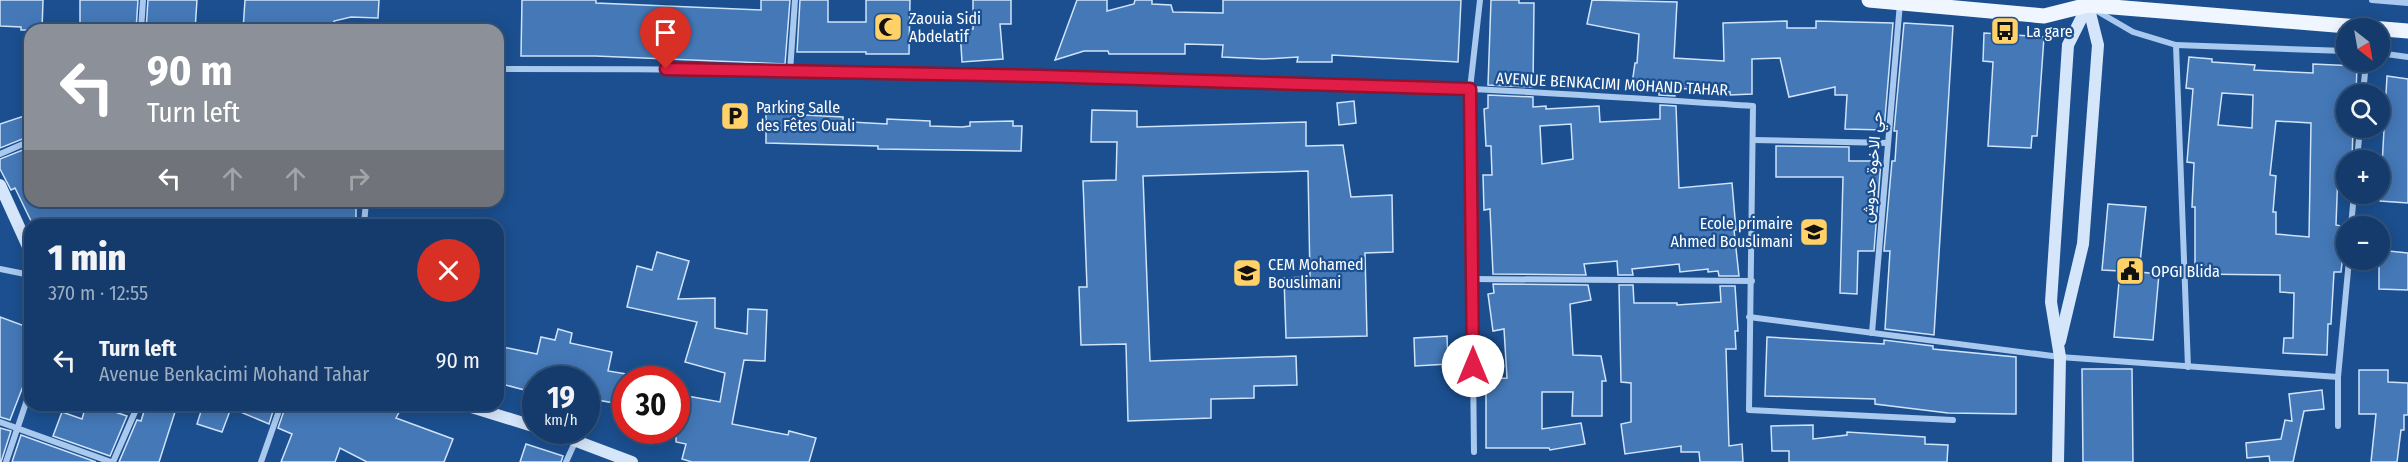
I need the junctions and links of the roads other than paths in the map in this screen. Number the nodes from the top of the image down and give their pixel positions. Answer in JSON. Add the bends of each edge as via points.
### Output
{"nodes":[{"id":1,"x":143,"y":0,"type":"edge"},
{"id":2,"x":795,"y":0,"type":"edge"},
{"id":3,"x":1480,"y":0,"type":"edge"},
{"id":4,"x":1869,"y":0,"type":"edge"},
{"id":5,"x":2372,"y":0,"type":"edge"},
{"id":6,"x":2084,"y":2,"type":"edge"},
{"id":7,"x":1900,"y":3,"type":"junction"},
{"id":8,"x":2408,"y":3,"type":"edge"},
{"id":9,"x":141,"y":24,"type":"edge"},
{"id":10,"x":2408,"y":31,"type":"edge"},
{"id":11,"x":2176,"y":45,"type":"junction"},
{"id":12,"x":2336,"y":51,"type":"edge"},
{"id":13,"x":2390,"y":55,"type":"edge"},
{"id":14,"x":2408,"y":57,"type":"edge"},
{"id":15,"x":504,"y":69,"type":"edge"},
{"id":16,"x":790,"y":71,"type":"junction"},
{"id":17,"x":1470,"y":89,"type":"junction"},
{"id":18,"x":1753,"y":140,"type":"junction"},
{"id":19,"x":1888,"y":143,"type":"junction"},
{"id":20,"x":24,"y":144,"type":"edge"},
{"id":21,"x":0,"y":154,"type":"edge"},
{"id":22,"x":0,"y":185,"type":"edge"},
{"id":23,"x":24,"y":238,"type":"edge"},
{"id":24,"x":0,"y":269,"type":"edge"},
{"id":25,"x":2348,"y":270,"type":"edge"},
{"id":26,"x":24,"y":274,"type":"edge"},
{"id":27,"x":1473,"y":279,"type":"junction"},
{"id":28,"x":1752,"y":281,"type":"junction"},
{"id":29,"x":1749,"y":318,"type":"junction"},
{"id":30,"x":1872,"y":333,"type":"junction"},
{"id":31,"x":2060,"y":351,"type":"junction"},
{"id":32,"x":2188,"y":367,"type":"junction"},
{"id":33,"x":2338,"y":377,"type":"junction"},
{"id":34,"x":24,"y":409,"type":"edge"},
{"id":35,"x":135,"y":411,"type":"edge"},
{"id":36,"x":279,"y":411,"type":"edge"},
{"id":37,"x":484,"y":411,"type":"edge"},
{"id":38,"x":1953,"y":420,"type":"dead end"},
{"id":39,"x":0,"y":422,"type":"edge"},
{"id":40,"x":522,"y":423,"type":"edge"},
{"id":41,"x":2338,"y":426,"type":"dead end"},
{"id":42,"x":17,"y":429,"type":"junction"},
{"id":43,"x":574,"y":444,"type":"edge"},
{"id":44,"x":586,"y":444,"type":"edge"},
{"id":45,"x":1474,"y":452,"type":"dead end"},
{"id":46,"x":6,"y":462,"type":"edge"},
{"id":47,"x":112,"y":462,"type":"edge"},
{"id":48,"x":261,"y":462,"type":"edge"},
{"id":49,"x":566,"y":462,"type":"edge"},
{"id":50,"x":632,"y":462,"type":"edge"},
{"id":51,"x":2058,"y":462,"type":"edge"}],
"edges":[{"from":1,"to":9,"type":"street"},
{"from":2,"to":16,"type":"street"},
{"from":3,"to":17,"type":"street"},
{"from":4,"to":7,"type":"main road"},
{"from":5,"to":8,"type":"street"},
{"from":6,"to":7,"type":"main road","via":[[2044,16]]},
{"from":6,"to":10,"type":"main road"},
{"from":6,"to":11,"type":"street","via":[[2133,32]]},
{"from":6,"to":31,"type":"main road","via":[[2068,45],[2051,302]]},
{"from":6,"to":31,"type":"main road","via":[[2098,45],[2083,244]]},
{"from":7,"to":19,"type":"street","name":"حي الاخوة حدوش"},
{"from":11,"to":12,"type":"street"},
{"from":11,"to":32,"type":"street"},
{"from":13,"to":14,"type":"street"},
{"from":15,"to":16,"type":"street","name":"AVENUE BENKACIMI MOHAND TAHAR"},
{"from":16,"to":17,"type":"street","name":"AVENUE BENKACIMI MOHAND TAHAR"},
{"from":17,"to":18,"type":"street","name":"AVENUE BENKACIMI MOHAND TAHAR","via":[[1753,106]]},
{"from":17,"to":27,"type":"street"},
{"from":18,"to":19,"type":"street"},
{"from":18,"to":28,"type":"street"},
{"from":19,"to":30,"type":"street","name":"حي الاخوة حدوش"},
{"from":20,"to":21,"type":"street"},
{"from":22,"to":23,"type":"main road"},
{"from":24,"to":26,"type":"street"},
{"from":25,"to":33,"type":"street"},
{"from":27,"to":28,"type":"street"},
{"from":27,"to":45,"type":"street"},
{"from":28,"to":29,"type":"street"},
{"from":29,"to":30,"type":"street"},
{"from":29,"to":38,"type":"street","via":[[1749,410]]},
{"from":30,"to":31,"type":"street"},
{"from":31,"to":32,"type":"street"},
{"from":31,"to":51,"type":"main road"},
{"from":32,"to":33,"type":"street"},
{"from":33,"to":41,"type":"street"},
{"from":34,"to":42,"type":"street"},
{"from":35,"to":47,"type":"street"},
{"from":36,"to":48,"type":"street"},
{"from":37,"to":40,"type":"main road"},
{"from":39,"to":42,"type":"street"},
{"from":42,"to":46,"type":"street"},
{"from":42,"to":47,"type":"street"},
{"from":43,"to":49,"type":"street"},
{"from":44,"to":50,"type":"main road"}]}
